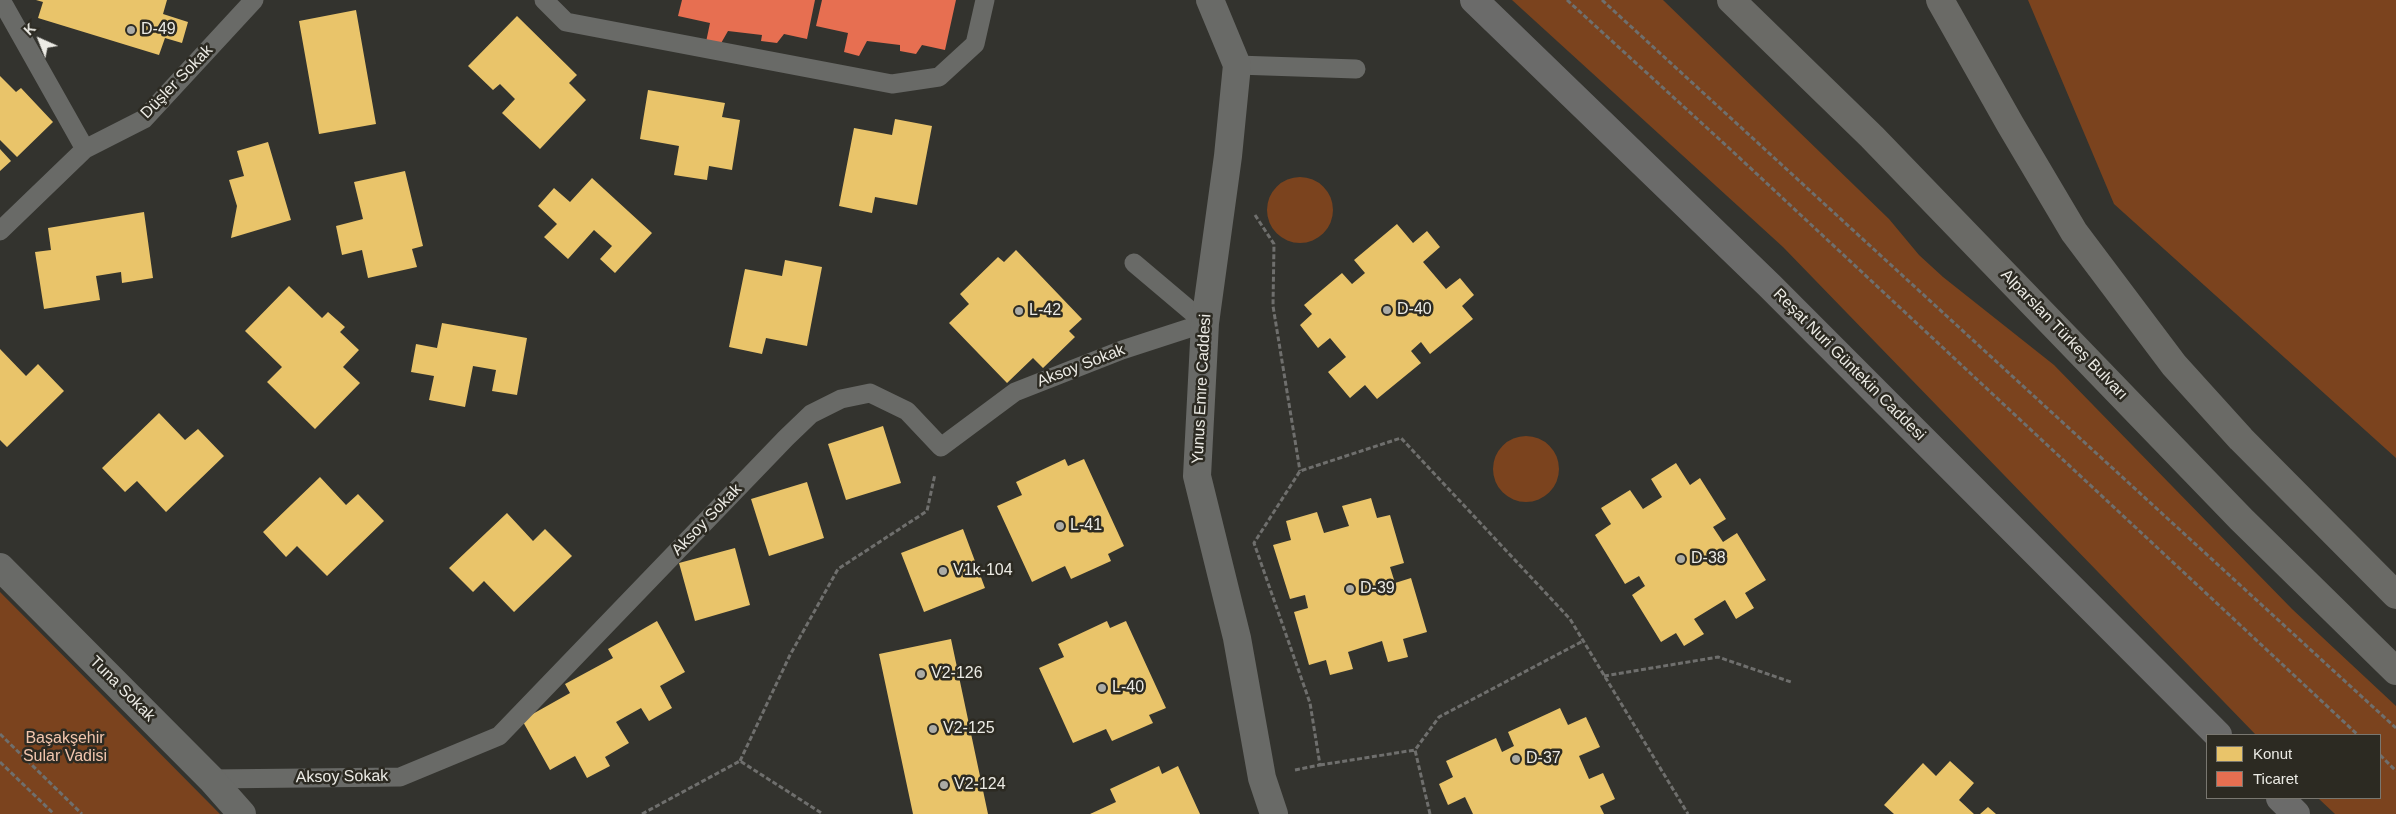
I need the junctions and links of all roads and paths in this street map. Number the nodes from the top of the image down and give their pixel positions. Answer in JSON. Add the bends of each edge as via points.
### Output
{"nodes":[{"id":1,"x":254,"y":0,"type":"edge"},
{"id":2,"x":544,"y":0,"type":"edge"},
{"id":3,"x":985,"y":0,"type":"edge"},
{"id":4,"x":1210,"y":0,"type":"edge"},
{"id":5,"x":1474,"y":0,"type":"edge"},
{"id":6,"x":1567,"y":0,"type":"edge"},
{"id":7,"x":1602,"y":0,"type":"edge"},
{"id":8,"x":1731,"y":0,"type":"edge"},
{"id":9,"x":1940,"y":0,"type":"edge"},
{"id":10,"x":1,"y":5,"type":"edge"},
{"id":11,"x":1237,"y":65,"type":"junction"},
{"id":12,"x":1356,"y":69,"type":"dead end"},
{"id":13,"x":85,"y":149,"type":"junction"},
{"id":14,"x":1226,"y":172,"type":"junction"},
{"id":15,"x":0,"y":231,"type":"edge"},
{"id":16,"x":1134,"y":263,"type":"dead end"},
{"id":17,"x":1205,"y":323,"type":"junction"},
{"id":18,"x":941,"y":447,"type":"junction"},
{"id":19,"x":1300,"y":471,"type":"junction"},
{"id":20,"x":0,"y":567,"type":"edge"},
{"id":21,"x":2396,"y":595,"type":"edge"},
{"id":22,"x":1583,"y":641,"type":"junction"},
{"id":23,"x":2396,"y":671,"type":"edge"},
{"id":24,"x":1604,"y":676,"type":"junction"},
{"id":25,"x":1791,"y":682,"type":"dead end"},
{"id":26,"x":2396,"y":728,"type":"edge"},
{"id":27,"x":0,"y":734,"type":"edge"},
{"id":28,"x":2217,"y":734,"type":"edge"},
{"id":29,"x":2357,"y":734,"type":"edge"},
{"id":30,"x":1414,"y":750,"type":"junction"},
{"id":31,"x":2381,"y":756,"type":"edge"},
{"id":32,"x":740,"y":761,"type":"junction"},
{"id":33,"x":0,"y":762,"type":"edge"},
{"id":34,"x":1320,"y":765,"type":"junction"},
{"id":35,"x":2396,"y":771,"type":"edge"},
{"id":36,"x":1262,"y":778,"type":"junction"},
{"id":37,"x":211,"y":779,"type":"junction"},
{"id":38,"x":2281,"y":799,"type":"edge"},
{"id":39,"x":54,"y":814,"type":"edge"},
{"id":40,"x":82,"y":814,"type":"edge"},
{"id":41,"x":242,"y":814,"type":"edge"},
{"id":42,"x":642,"y":814,"type":"edge"},
{"id":43,"x":823,"y":814,"type":"edge"},
{"id":44,"x":1274,"y":814,"type":"edge"},
{"id":45,"x":1293,"y":814,"type":"edge"},
{"id":46,"x":1430,"y":814,"type":"edge"},
{"id":47,"x":1688,"y":814,"type":"edge"},
{"id":48,"x":2296,"y":814,"type":"edge"}],
"edges":[{"from":1,"to":13,"type":"lane","name":"Düşler Sokak","via":[[144,119]]},
{"from":2,"to":3,"type":"lane","via":[[566,22],[892,84],[939,77],[975,44]]},
{"from":4,"to":11,"type":"street","name":"Yunus Emre Caddesi"},
{"from":5,"to":28,"type":"main road","name":"Reşat Nuri Güntekin Caddesi","via":[[1778,293]]},
{"from":6,"to":29,"type":"path"},
{"from":7,"to":26,"type":"path"},
{"from":8,"to":23,"type":"main road","name":"Alparslan Türkeş Bulvarı","via":[[1886,152],[2241,519]]},
{"from":9,"to":21,"type":"main road","via":[[2074,232],[2168,358],[2241,439]]},
{"from":10,"to":13,"type":"lane"},
{"from":11,"to":12,"type":"lane"},
{"from":11,"to":14,"type":"street","name":"Yunus Emre Caddesi"},
{"from":13,"to":15,"type":"lane","name":"Düşler Sokak"},
{"from":14,"to":17,"type":"street","name":"Yunus Emre Caddesi"},
{"from":14,"to":19,"type":"path","via":[[1274,244],[1273,306]]},
{"from":16,"to":17,"type":"lane"},
{"from":17,"to":18,"type":"lane","name":"Aksoy Sokak","via":[[1122,350],[1015,392]]},
{"from":17,"to":36,"type":"street","name":"Yunus Emre Caddesi","via":[[1197,476],[1237,638]]},
{"from":18,"to":32,"type":"path","via":[[927,511],[838,569],[790,655]]},
{"from":18,"to":37,"type":"lane","name":"Aksoy Sokak","via":[[907,412],[870,393],[841,399],[811,414],[786,438],[499,736],[400,777]]},
{"from":19,"to":22,"type":"path","via":[[1401,438],[1570,619]]},
{"from":19,"to":34,"type":"path","via":[[1254,543],[1310,703]]},
{"from":20,"to":37,"type":"street","name":"Tuna Sokak"},
{"from":22,"to":24,"type":"path"},
{"from":22,"to":30,"type":"path","via":[[1439,717]]},
{"from":24,"to":25,"type":"path","via":[[1718,657]]},
{"from":24,"to":47,"type":"path"},
{"from":27,"to":40,"type":"path"},
{"from":30,"to":34,"type":"path"},
{"from":30,"to":46,"type":"path"},
{"from":31,"to":35,"type":"path"},
{"from":32,"to":42,"type":"path"},
{"from":32,"to":43,"type":"path"},
{"from":33,"to":39,"type":"path"},
{"from":34,"to":36,"type":"path"},
{"from":36,"to":44,"type":"street","name":"Yunus Emre Caddesi"},
{"from":36,"to":45,"type":"street"},
{"from":37,"to":41,"type":"street","name":"Tuna Sokak"},
{"from":38,"to":48,"type":"main road"}]}
